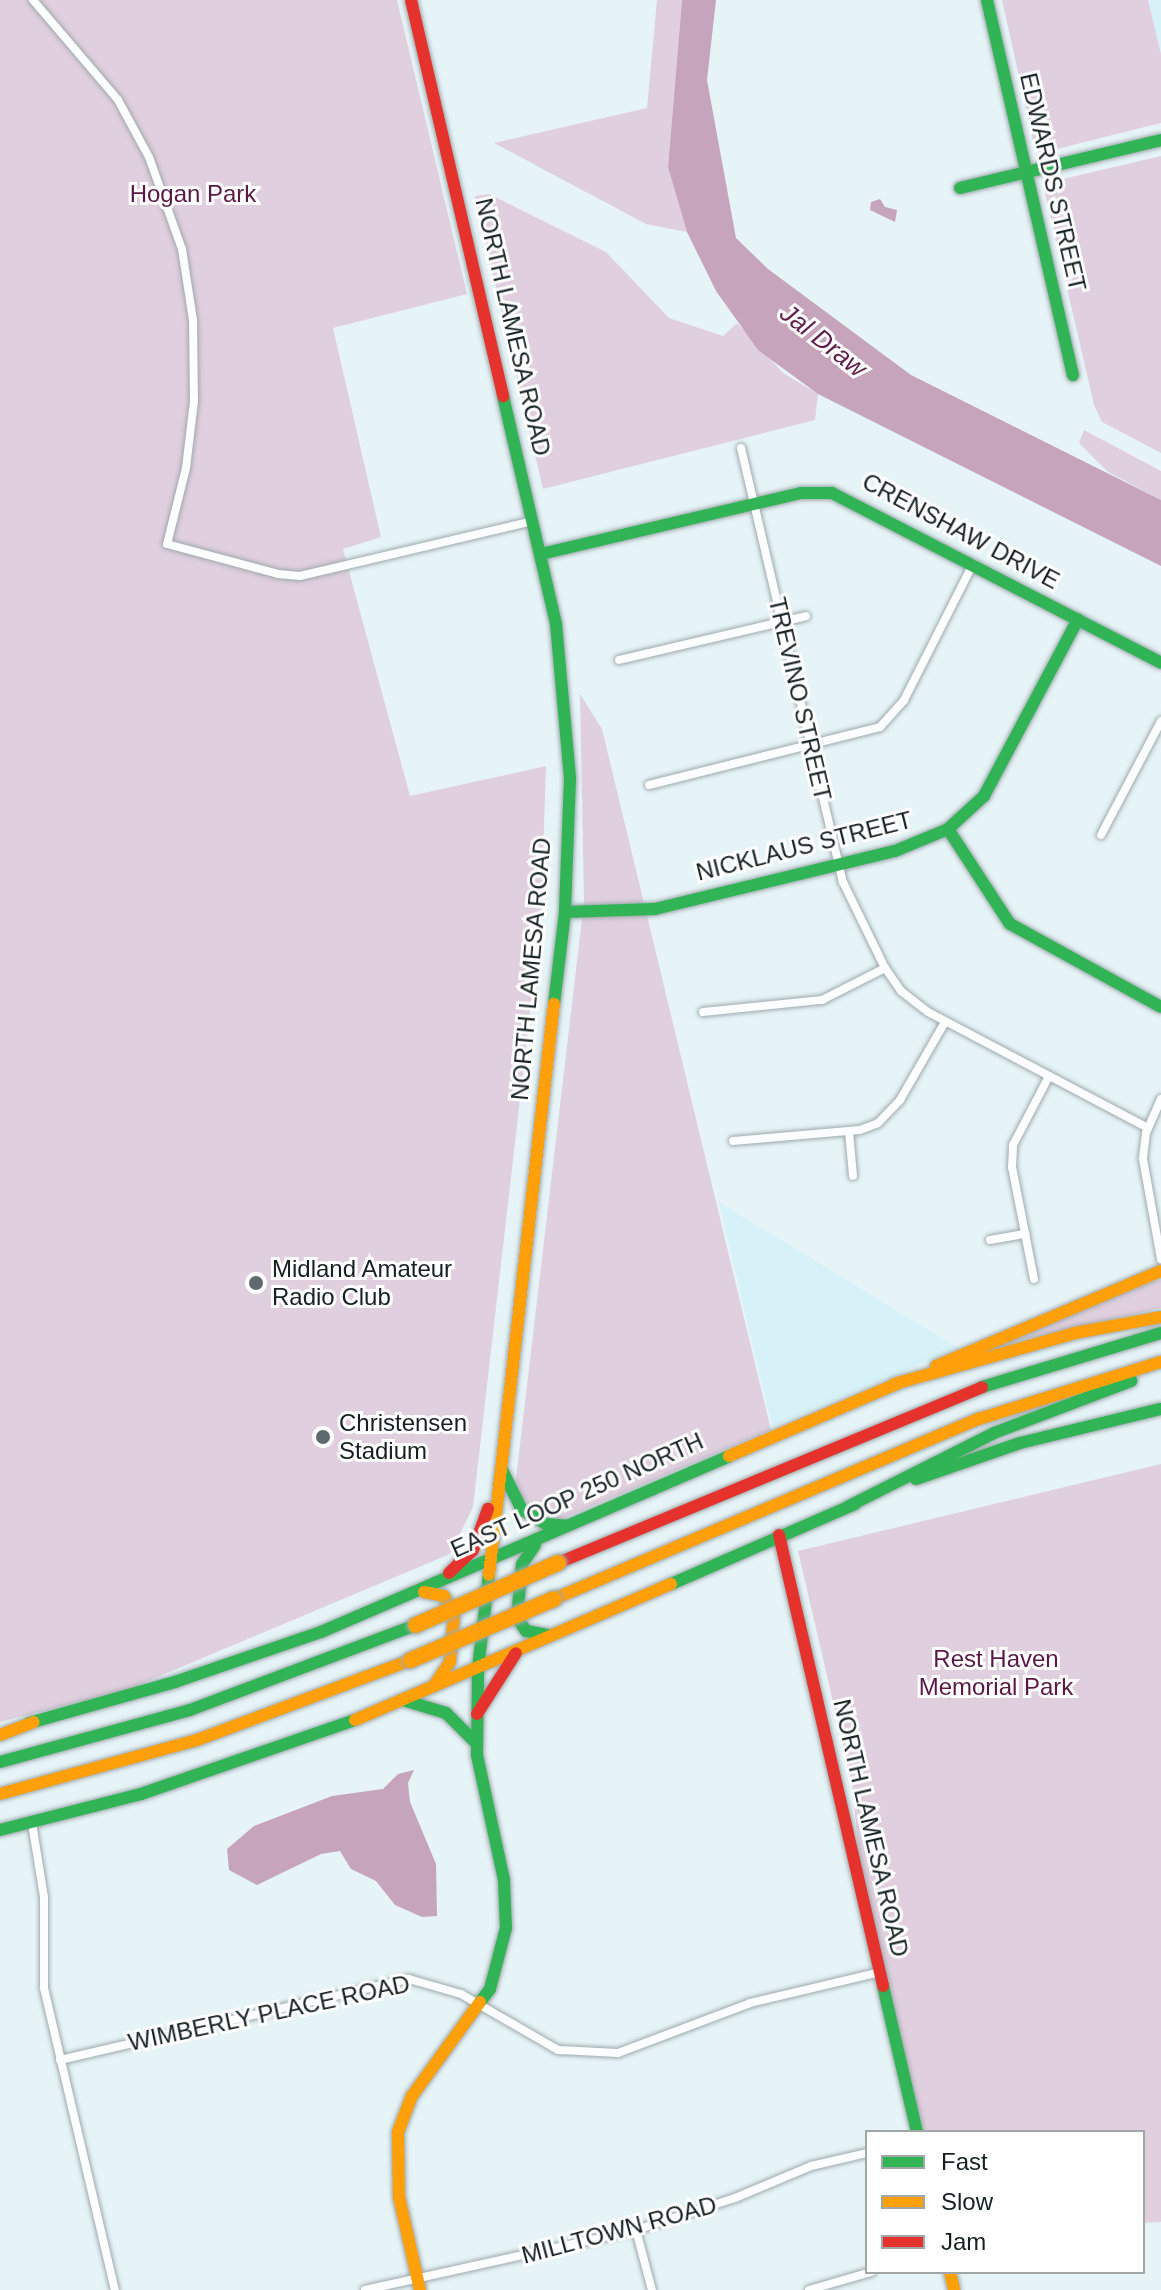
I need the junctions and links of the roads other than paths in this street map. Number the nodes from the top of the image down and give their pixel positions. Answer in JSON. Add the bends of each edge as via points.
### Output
{"nodes":[{"id":1,"x":33,"y":0,"type":"edge"},
{"id":2,"x":411,"y":0,"type":"edge"},
{"id":3,"x":987,"y":0,"type":"edge"},
{"id":4,"x":1161,"y":140,"type":"edge"},
{"id":5,"x":1026,"y":172,"type":"junction"},
{"id":6,"x":960,"y":188,"type":"dead end"},
{"id":7,"x":1073,"y":375,"type":"dead end"},
{"id":8,"x":741,"y":448,"type":"dead end"},
{"id":9,"x":755,"y":504,"type":"junction"},
{"id":10,"x":533,"y":521,"type":"junction"},
{"id":11,"x":541,"y":554,"type":"junction"},
{"id":12,"x":973,"y":564,"type":"junction"},
{"id":13,"x":806,"y":616,"type":"dead end"},
{"id":14,"x":1078,"y":619,"type":"junction"},
{"id":15,"x":782,"y":622,"type":"junction"},
{"id":16,"x":619,"y":660,"type":"dead end"},
{"id":17,"x":1161,"y":663,"type":"edge"},
{"id":18,"x":1161,"y":721,"type":"edge"},
{"id":19,"x":811,"y":746,"type":"junction"},
{"id":20,"x":649,"y":785,"type":"dead end"},
{"id":21,"x":948,"y":829,"type":"junction"},
{"id":22,"x":1101,"y":835,"type":"dead end"},
{"id":23,"x":839,"y":864,"type":"junction"},
{"id":24,"x":565,"y":912,"type":"junction"},
{"id":25,"x":885,"y":968,"type":"junction"},
{"id":26,"x":1161,"y":1007,"type":"edge"},
{"id":27,"x":703,"y":1012,"type":"dead end"},
{"id":28,"x":945,"y":1022,"type":"junction"},
{"id":29,"x":1049,"y":1076,"type":"junction"},
{"id":30,"x":1161,"y":1099,"type":"edge"},
{"id":31,"x":1148,"y":1128,"type":"junction"},
{"id":32,"x":849,"y":1131,"type":"junction"},
{"id":33,"x":733,"y":1141,"type":"dead end"},
{"id":34,"x":853,"y":1176,"type":"dead end"},
{"id":35,"x":1025,"y":1234,"type":"junction"},
{"id":36,"x":990,"y":1240,"type":"dead end"},
{"id":37,"x":1161,"y":1259,"type":"edge"},
{"id":38,"x":1161,"y":1271,"type":"edge"},
{"id":39,"x":1034,"y":1279,"type":"dead end"},
{"id":40,"x":1161,"y":1317,"type":"edge"},
{"id":41,"x":1161,"y":1333,"type":"edge"},
{"id":42,"x":1161,"y":1362,"type":"edge"},
{"id":43,"x":1161,"y":1372,"type":"edge"},
{"id":44,"x":894,"y":1384,"type":"junction"},
{"id":45,"x":1161,"y":1409,"type":"edge"},
{"id":46,"x":500,"y":1464,"type":"junction"},
{"id":47,"x":847,"y":1507,"type":"junction"},
{"id":48,"x":570,"y":1526,"type":"junction"},
{"id":49,"x":779,"y":1535,"type":"junction"},
{"id":50,"x":489,"y":1561,"type":"junction"},
{"id":51,"x":430,"y":1586,"type":"junction"},
{"id":52,"x":398,"y":1600,"type":"junction"},
{"id":53,"x":555,"y":1635,"type":"junction"},
{"id":54,"x":516,"y":1653,"type":"junction"},
{"id":55,"x":478,"y":1668,"type":"junction"},
{"id":56,"x":420,"y":1694,"type":"junction"},
{"id":57,"x":403,"y":1701,"type":"junction"},
{"id":58,"x":477,"y":1714,"type":"junction"},
{"id":59,"x":0,"y":1732,"type":"edge"},
{"id":60,"x":477,"y":1744,"type":"junction"},
{"id":61,"x":0,"y":1762,"type":"edge"},
{"id":62,"x":0,"y":1794,"type":"edge"},
{"id":63,"x":32,"y":1823,"type":"junction"},
{"id":64,"x":0,"y":1830,"type":"edge"},
{"id":65,"x":880,"y":1972,"type":"junction"},
{"id":66,"x":479,"y":2005,"type":"junction"},
{"id":67,"x":60,"y":2060,"type":"junction"},
{"id":68,"x":917,"y":2130,"type":"edge"},
{"id":69,"x":865,"y":2153,"type":"edge"},
{"id":70,"x":636,"y":2230,"type":"junction"},
{"id":71,"x":865,"y":2274,"type":"edge"},
{"id":72,"x":419,"y":2285,"type":"edge"},
{"id":73,"x":115,"y":2290,"type":"edge"},
{"id":74,"x":365,"y":2290,"type":"edge"},
{"id":75,"x":652,"y":2290,"type":"edge"},
{"id":76,"x":809,"y":2290,"type":"edge"}],
"edges":[{"from":1,"to":10,"type":"street","via":[[118,100],[149,157],[182,249],[193,320],[194,401],[186,468],[167,544],[300,576]]},
{"from":2,"to":10,"type":"main road","name":"NORTH LAMESA ROAD"},
{"from":3,"to":5,"type":"main road","name":"EDWARDS STREET"},
{"from":4,"to":5,"type":"main road"},
{"from":5,"to":6,"type":"main road"},
{"from":5,"to":7,"type":"main road","name":"EDWARDS STREET"},
{"from":8,"to":9,"type":"street","name":"TREVINO STREET"},
{"from":9,"to":11,"type":"main road","name":"CRENSHAW DRIVE"},
{"from":9,"to":12,"type":"main road","name":"CRENSHAW DRIVE","via":[[813,491],[838,494]]},
{"from":9,"to":15,"type":"street","name":"TREVINO STREET"},
{"from":10,"to":11,"type":"main road","name":"NORTH LAMESA ROAD"},
{"from":11,"to":24,"type":"main road","name":"NORTH LAMESA ROAD","via":[[568,727]]},
{"from":12,"to":14,"type":"main road","name":"CRENSHAW DRIVE"},
{"from":12,"to":19,"type":"street","via":[[897,711],[870,732]]},
{"from":13,"to":15,"type":"street"},
{"from":14,"to":17,"type":"main road","name":"CRENSHAW DRIVE"},
{"from":14,"to":21,"type":"main road","name":"NICKLAUS STREET","via":[[984,796]]},
{"from":15,"to":16,"type":"street"},
{"from":15,"to":19,"type":"street","name":"TREVINO STREET"},
{"from":18,"to":22,"type":"street"},
{"from":19,"to":20,"type":"street"},
{"from":19,"to":23,"type":"street","name":"TREVINO STREET"},
{"from":21,"to":23,"type":"main road","name":"NICKLAUS STREET","via":[[913,846]]},
{"from":21,"to":26,"type":"main road","via":[[1010,924]]},
{"from":23,"to":24,"type":"main road","name":"NICKLAUS STREET","via":[[655,909]]},
{"from":23,"to":25,"type":"street","name":"TREVINO STREET","via":[[854,911]]},
{"from":24,"to":46,"type":"main road","name":"NORTH LAMESA ROAD"},
{"from":25,"to":27,"type":"street","via":[[822,1000]]},
{"from":25,"to":28,"type":"street","name":"TREVINO STREET","via":[[912,1001]]},
{"from":28,"to":29,"type":"street","name":"TREVINO STREET"},
{"from":28,"to":32,"type":"street","via":[[895,1107],[873,1126]]},
{"from":29,"to":31,"type":"street","name":"TREVINO STREET"},
{"from":29,"to":35,"type":"street","via":[[1013,1145]]},
{"from":30,"to":31,"type":"street"},
{"from":31,"to":37,"type":"street","via":[[1144,1167]]},
{"from":32,"to":33,"type":"street"},
{"from":32,"to":34,"type":"street"},
{"from":35,"to":36,"type":"street"},
{"from":35,"to":39,"type":"street"},
{"from":38,"to":44,"type":"main road","name":"EAST LOOP 250 NORTH"},
{"from":40,"to":44,"type":"main road","via":[[1075,1333]]},
{"from":41,"to":61,"type":"main road","bridge":true,"via":[[1003,1378],[416,1625],[202,1706]]},
{"from":42,"to":62,"type":"main road","bridge":true,"via":[[979,1419],[411,1660],[197,1740]]},
{"from":43,"to":47,"type":"main road","via":[[994,1433]]},
{"from":44,"to":48,"type":"main road","name":"EAST LOOP 250 NORTH"},
{"from":45,"to":47,"type":"main road","via":[[1020,1443]]},
{"from":46,"to":48,"type":"main road","via":[[522,1510],[546,1524]]},
{"from":46,"to":50,"type":"main road","name":"NORTH LAMESA ROAD"},
{"from":46,"to":51,"type":"main road","via":[[473,1550]]},
{"from":47,"to":49,"type":"main road"},
{"from":48,"to":50,"type":"main road","name":"EAST LOOP 250 NORTH"},
{"from":48,"to":53,"type":"main road","via":[[534,1546],[522,1564],[517,1618],[532,1634]]},
{"from":49,"to":53,"type":"main road"},
{"from":49,"to":65,"type":"main road","name":"NORTH LAMESA ROAD"},
{"from":50,"to":51,"type":"main road","name":"EAST LOOP 250 NORTH"},
{"from":50,"to":55,"type":"main road","name":"NORTH LAMESA ROAD"},
{"from":51,"to":52,"type":"main road","name":"EAST LOOP 250 NORTH"},
{"from":52,"to":56,"type":"main road","via":[[438,1592],[450,1601],[454,1615],[446,1672]]},
{"from":52,"to":59,"type":"main road","name":"EAST LOOP 250 NORTH","via":[[223,1667]]},
{"from":53,"to":54,"type":"main road"},
{"from":54,"to":55,"type":"main road"},
{"from":54,"to":58,"type":"main road"},
{"from":55,"to":56,"type":"main road"},
{"from":55,"to":58,"type":"main road","name":"NORTH LAMESA ROAD"},
{"from":56,"to":57,"type":"main road"},
{"from":57,"to":60,"type":"main road","via":[[446,1713]]},
{"from":57,"to":63,"type":"main road","via":[[208,1774]]},
{"from":58,"to":60,"type":"main road","name":"NORTH LAMESA ROAD"},
{"from":60,"to":66,"type":"main road","name":"NORTH LAMESA ROAD","via":[[507,1910],[503,1949]]},
{"from":63,"to":64,"type":"main road"},
{"from":63,"to":67,"type":"street","via":[[44,1897],[43,1979]]},
{"from":65,"to":66,"type":"street","name":"WIMBERLY PLACE ROAD","via":[[750,2003],[632,2050],[596,2055],[558,2050]]},
{"from":65,"to":68,"type":"main road","name":"NORTH LAMESA ROAD"},
{"from":66,"to":67,"type":"street","name":"WIMBERLY PLACE ROAD","via":[[435,1983],[398,1981]]},
{"from":66,"to":72,"type":"main road","name":"NORTH LAMESA ROAD","via":[[412,2096],[398,2132],[394,2167]]},
{"from":67,"to":73,"type":"street"},
{"from":69,"to":70,"type":"street","name":"MILLTOWN ROAD","via":[[811,2166]]},
{"from":70,"to":72,"type":"street","name":"MILLTOWN ROAD"},
{"from":70,"to":75,"type":"street"},
{"from":71,"to":76,"type":"street"},
{"from":72,"to":74,"type":"street","name":"MILLTOWN ROAD"}]}
